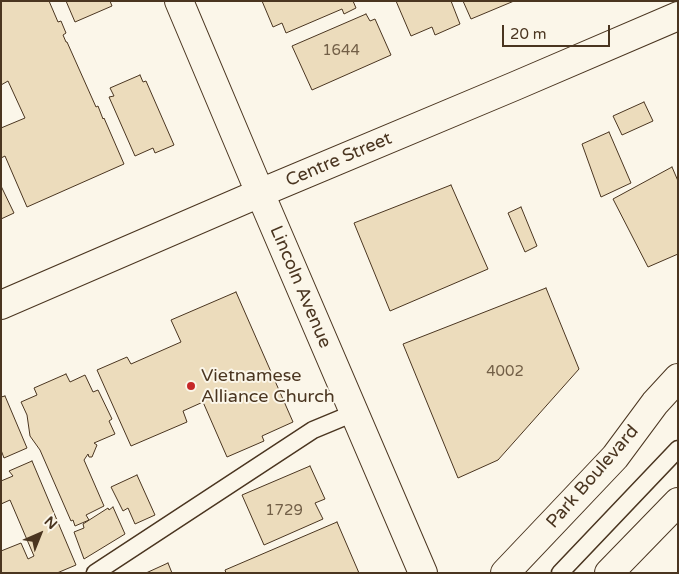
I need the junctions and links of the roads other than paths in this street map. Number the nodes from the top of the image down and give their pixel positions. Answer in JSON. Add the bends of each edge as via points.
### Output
{"nodes":[{"id":1,"x":179,"y":1,"type":"edge"},
{"id":2,"x":678,"y":16,"type":"edge"},
{"id":3,"x":260,"y":193,"type":"junction"},
{"id":4,"x":1,"y":305,"type":"edge"},
{"id":5,"x":678,"y":378,"type":"edge"},
{"id":6,"x":354,"y":413,"type":"junction"},
{"id":7,"x":678,"y":449,"type":"edge"},
{"id":8,"x":678,"y":502,"type":"edge"},
{"id":9,"x":95,"y":573,"type":"edge"},
{"id":10,"x":423,"y":573,"type":"edge"},
{"id":11,"x":505,"y":573,"type":"edge"},
{"id":12,"x":560,"y":573,"type":"edge"},
{"id":13,"x":609,"y":573,"type":"edge"}],
"edges":[{"from":1,"to":3,"type":"street","name":"Lincoln Avenue"},
{"from":2,"to":3,"type":"street","name":"Centre Street"},
{"from":3,"to":4,"type":"street","name":"Centre Street"},
{"from":3,"to":6,"type":"street","name":"Lincoln Avenue"},
{"from":5,"to":11,"type":"street","name":"Park Boulevard","via":[[615,457]]},
{"from":6,"to":9,"type":"lane","via":[[313,430]]},
{"from":6,"to":10,"type":"street","name":"Lincoln Avenue"},
{"from":7,"to":12,"type":"lane"},
{"from":8,"to":13,"type":"street"}]}
